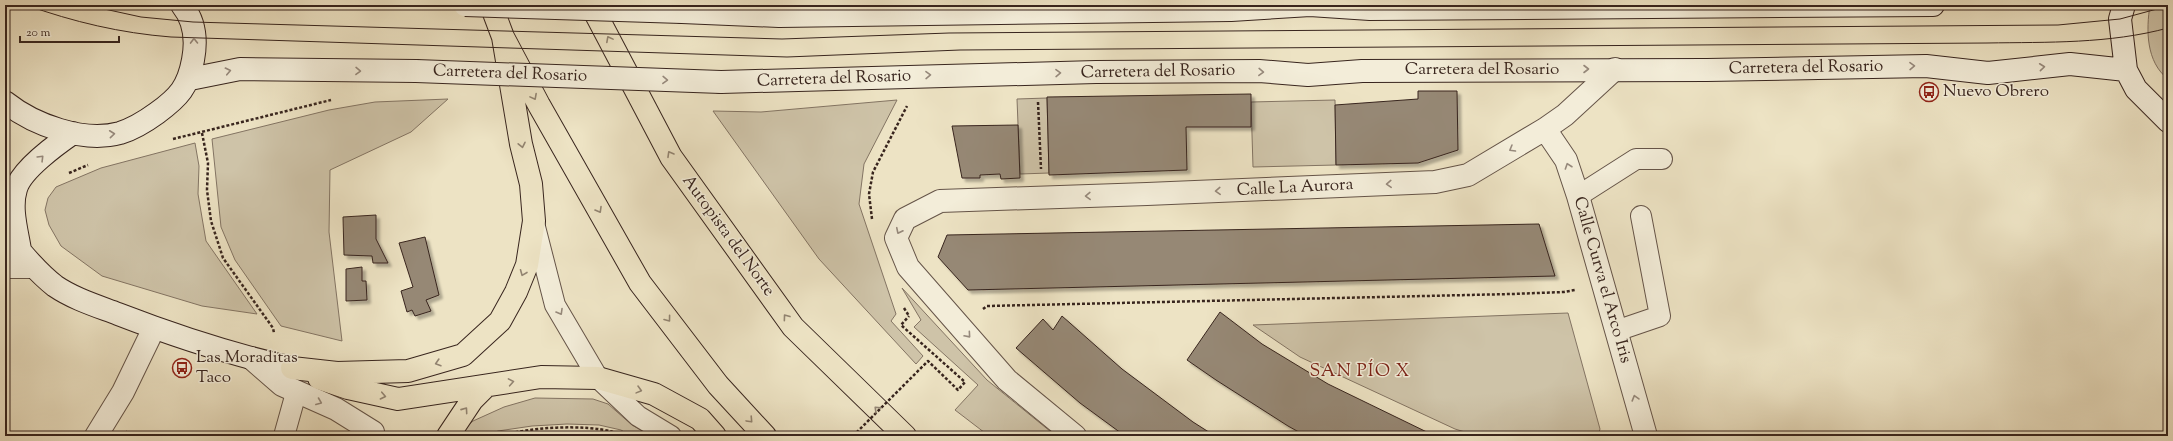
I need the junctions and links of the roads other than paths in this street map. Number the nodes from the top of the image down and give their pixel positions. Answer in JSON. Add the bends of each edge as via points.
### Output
{"nodes":[{"id":1,"x":182,"y":5,"type":"edge"},
{"id":2,"x":465,"y":5,"type":"edge"},
{"id":3,"x":491,"y":5,"type":"edge"},
{"id":4,"x":591,"y":5,"type":"edge"},
{"id":5,"x":1727,"y":5,"type":"edge"},
{"id":6,"x":1933,"y":5,"type":"edge"},
{"id":7,"x":2124,"y":5,"type":"edge"},
{"id":8,"x":1069,"y":8,"type":"edge"},
{"id":9,"x":786,"y":10,"type":"edge"},
{"id":10,"x":503,"y":38,"type":"junction"},
{"id":11,"x":1615,"y":69,"type":"junction"},
{"id":12,"x":2126,"y":70,"type":"junction"},
{"id":13,"x":190,"y":79,"type":"junction"},
{"id":14,"x":5,"y":102,"type":"edge"},
{"id":15,"x":2168,"y":121,"type":"edge"},
{"id":16,"x":1545,"y":129,"type":"junction"},
{"id":17,"x":73,"y":133,"type":"junction"},
{"id":18,"x":1662,"y":159,"type":"dead end"},
{"id":19,"x":9,"y":192,"type":"edge"},
{"id":20,"x":1578,"y":196,"type":"junction"},
{"id":21,"x":1641,"y":216,"type":"dead end"},
{"id":22,"x":534,"y":221,"type":"junction"},
{"id":23,"x":5,"y":233,"type":"edge"},
{"id":24,"x":20,"y":250,"type":"junction"},
{"id":25,"x":5,"y":267,"type":"edge"},
{"id":26,"x":34,"y":267,"type":"junction"},
{"id":27,"x":154,"y":328,"type":"junction"},
{"id":28,"x":1616,"y":331,"type":"junction"},
{"id":29,"x":251,"y":358,"type":"junction"},
{"id":30,"x":286,"y":367,"type":"joint"},
{"id":31,"x":598,"y":378,"type":"junction"},
{"id":32,"x":342,"y":381,"type":"junction"},
{"id":33,"x":485,"y":387,"type":"junction"},
{"id":34,"x":296,"y":393,"type":"junction"},
{"id":35,"x":374,"y":434,"type":"edge"},
{"id":36,"x":96,"y":436,"type":"edge"},
{"id":37,"x":284,"y":436,"type":"edge"},
{"id":38,"x":448,"y":436,"type":"edge"},
{"id":39,"x":671,"y":436,"type":"edge"},
{"id":40,"x":716,"y":436,"type":"edge"},
{"id":41,"x":765,"y":436,"type":"edge"},
{"id":42,"x":905,"y":436,"type":"edge"},
{"id":43,"x":1075,"y":436,"type":"edge"},
{"id":44,"x":1646,"y":436,"type":"edge"}],
"edges":[{"from":13,"to":1,"type":"main road","one_way":true,"via":[[194,53],[193,22]]},
{"from":2,"to":9,"type":"main road","bridge":true,"via":[[682,12]]},
{"from":3,"to":10,"type":"highway"},
{"from":42,"to":4,"type":"highway","name":"Autopista del Norte","one_way":true,"via":[[793,327],[671,157]]},
{"from":5,"to":6,"type":"main road"},
{"from":5,"to":8,"type":"main road","via":[[1370,9],[1310,5],[1231,10]]},
{"from":7,"to":12,"type":"main road","via":[[2120,18]]},
{"from":8,"to":9,"type":"main road"},
{"from":10,"to":22,"type":"highway","one_way":true,"via":[[521,144],[531,184]]},
{"from":10,"to":41,"type":"highway","one_way":true,"via":[[542,112],[640,283],[718,385]]},
{"from":11,"to":12,"type":"main road","name":"Carretera del Rosario","one_way":true,"via":[[1926,66],[1988,73],[2070,64]]},
{"from":13,"to":11,"type":"main road","name":"Carretera del Rosario","one_way":true,"bridge":true,"via":[[240,69],[416,71],[721,82],[1037,74],[1259,71],[1308,75],[1362,71]]},
{"from":11,"to":16,"type":"main road","name":"Calle La Aurora","via":[[1565,116]]},
{"from":12,"to":15,"type":"main road","via":[[2136,90]]},
{"from":17,"to":13,"type":"main road","one_way":true,"via":[[119,133],[144,122],[175,100]]},
{"from":14,"to":17,"type":"main road","via":[[18,113],[47,126]]},
{"from":20,"to":16,"type":"main road","name":"Calle Curva el Arco Iris","one_way":true,"via":[[1566,160]]},
{"from":16,"to":43,"type":"main road","name":"Calle La Aurora","one_way":true,"via":[[1468,175],[1435,182],[940,201],[905,219],[896,238],[908,267],[1007,380]]},
{"from":19,"to":17,"type":"main road","one_way":true,"via":[[50,149]]},
{"from":18,"to":20,"type":"lane","via":[[1636,159]]},
{"from":19,"to":24,"type":"main road"},
{"from":20,"to":28,"type":"main road","name":"Calle Curva el Arco Iris"},
{"from":21,"to":28,"type":"lane","via":[[1660,316]]},
{"from":22,"to":31,"type":"lane","one_way":true,"via":[[555,305]]},
{"from":22,"to":32,"type":"highway","one_way":true,"via":[[527,265],[516,292],[500,321],[462,355],[408,371]]},
{"from":23,"to":24,"type":"main road"},
{"from":24,"to":26,"type":"main road"},
{"from":25,"to":26,"type":"main road"},
{"from":26,"to":27,"type":"main road","via":[[55,286],[81,300]]},
{"from":27,"to":29,"type":"main road"},
{"from":27,"to":36,"type":"main road","via":[[123,392]]},
{"from":44,"to":28,"type":"main road","name":"Calle Curva el Arco Iris","one_way":true},
{"from":29,"to":30,"type":"main road"},
{"from":29,"to":34,"type":"main road","via":[[282,385]]},
{"from":30,"to":32,"type":"highway"},
{"from":33,"to":31,"type":"highway","one_way":true,"via":[[541,377]]},
{"from":31,"to":39,"type":"lane","via":[[638,416]]},
{"from":31,"to":40,"type":"highway","one_way":true,"via":[[654,394],[700,419]]},
{"from":32,"to":33,"type":"highway","one_way":true,"via":[[398,399]]},
{"from":32,"to":35,"type":"main road"},
{"from":38,"to":33,"type":"highway","one_way":true,"via":[[472,400]]},
{"from":34,"to":35,"type":"main road","one_way":true,"via":[[336,409]]},
{"from":34,"to":37,"type":"lane"}]}
